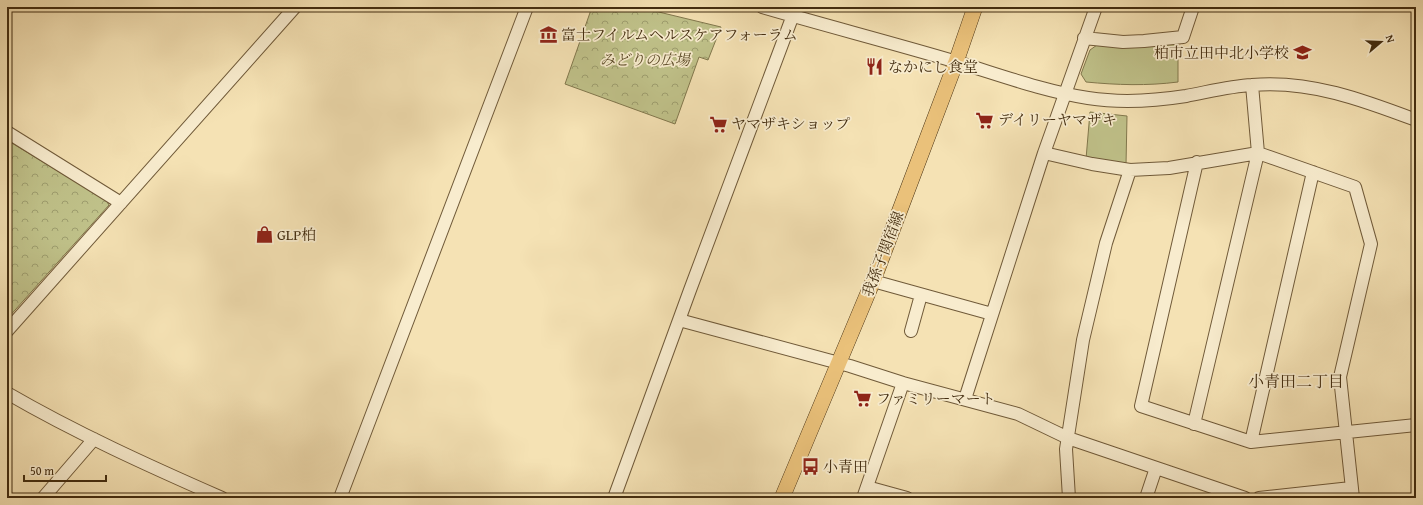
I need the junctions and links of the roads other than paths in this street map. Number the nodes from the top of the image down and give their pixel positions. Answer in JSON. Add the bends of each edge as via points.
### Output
{"nodes":[{"id":1,"x":295,"y":7,"type":"edge"},
{"id":2,"x":527,"y":7,"type":"edge"},
{"id":3,"x":762,"y":7,"type":"edge"},
{"id":4,"x":975,"y":7,"type":"edge"},
{"id":5,"x":1096,"y":7,"type":"edge"},
{"id":6,"x":1194,"y":7,"type":"edge"},
{"id":7,"x":794,"y":11,"type":"edge"},
{"id":8,"x":1084,"y":38,"type":"junction"},
{"id":9,"x":956,"y":62,"type":"junction"},
{"id":10,"x":1252,"y":85,"type":"junction"},
{"id":11,"x":1065,"y":93,"type":"junction"},
{"id":12,"x":1416,"y":120,"type":"edge"},
{"id":13,"x":7,"y":132,"type":"edge"},
{"id":14,"x":1258,"y":153,"type":"junction"},
{"id":15,"x":1044,"y":154,"type":"junction"},
{"id":16,"x":1197,"y":162,"type":"junction"},
{"id":17,"x":1130,"y":170,"type":"junction"},
{"id":18,"x":1313,"y":172,"type":"junction"},
{"id":19,"x":121,"y":203,"type":"junction"},
{"id":20,"x":873,"y":281,"type":"junction"},
{"id":21,"x":922,"y":295,"type":"junction"},
{"id":22,"x":992,"y":314,"type":"junction"},
{"id":23,"x":679,"y":320,"type":"junction"},
{"id":24,"x":7,"y":331,"type":"edge"},
{"id":25,"x":911,"y":332,"type":"dead end"},
{"id":26,"x":838,"y":364,"type":"junction"},
{"id":27,"x":903,"y":383,"type":"junction"},
{"id":28,"x":7,"y":393,"type":"edge"},
{"id":29,"x":965,"y":399,"type":"junction"},
{"id":30,"x":1194,"y":424,"type":"junction"},
{"id":31,"x":1416,"y":425,"type":"edge"},
{"id":32,"x":1346,"y":432,"type":"junction"},
{"id":33,"x":1068,"y":438,"type":"junction"},
{"id":34,"x":94,"y":439,"type":"junction"},
{"id":35,"x":1251,"y":442,"type":"junction"},
{"id":36,"x":1156,"y":468,"type":"junction"},
{"id":37,"x":865,"y":493,"type":"edge"},
{"id":38,"x":1352,"y":493,"type":"edge"},
{"id":39,"x":43,"y":498,"type":"edge"},
{"id":40,"x":222,"y":498,"type":"edge"},
{"id":41,"x":340,"y":498,"type":"edge"},
{"id":42,"x":614,"y":498,"type":"edge"},
{"id":43,"x":782,"y":498,"type":"edge"},
{"id":44,"x":907,"y":498,"type":"edge"},
{"id":45,"x":1069,"y":498,"type":"edge"},
{"id":46,"x":1146,"y":498,"type":"edge"},
{"id":47,"x":1245,"y":498,"type":"edge"},
{"id":48,"x":1259,"y":498,"type":"edge"}],
"edges":[{"from":1,"to":19,"type":"street"},
{"from":2,"to":41,"type":"street"},
{"from":3,"to":7,"type":"street"},
{"from":4,"to":9,"type":"main road","name":"我孫子関宿線"},
{"from":5,"to":8,"type":"street"},
{"from":6,"to":8,"type":"street","via":[[1183,37],[1123,42]]},
{"from":7,"to":9,"type":"street"},
{"from":7,"to":23,"type":"street"},
{"from":8,"to":11,"type":"street"},
{"from":9,"to":11,"type":"street"},
{"from":9,"to":20,"type":"main road","name":"我孫子関宿線"},
{"from":10,"to":11,"type":"street","via":[[1138,100],[1088,98]]},
{"from":10,"to":12,"type":"street","via":[[1318,88]]},
{"from":10,"to":14,"type":"street"},
{"from":11,"to":15,"type":"street"},
{"from":13,"to":19,"type":"street"},
{"from":14,"to":16,"type":"street"},
{"from":14,"to":18,"type":"street"},
{"from":14,"to":30,"type":"street"},
{"from":15,"to":17,"type":"street"},
{"from":15,"to":22,"type":"street"},
{"from":16,"to":17,"type":"street","via":[[1169,168]]},
{"from":16,"to":30,"type":"street","via":[[1141,406]]},
{"from":17,"to":33,"type":"street","via":[[1106,243],[1082,340]]},
{"from":18,"to":32,"type":"street","via":[[1355,187],[1371,244],[1340,377]]},
{"from":18,"to":35,"type":"street"},
{"from":19,"to":24,"type":"street"},
{"from":20,"to":21,"type":"street"},
{"from":20,"to":26,"type":"main road","name":"我孫子関宿線"},
{"from":21,"to":22,"type":"street"},
{"from":21,"to":25,"type":"street"},
{"from":22,"to":29,"type":"street"},
{"from":23,"to":26,"type":"street"},
{"from":23,"to":42,"type":"street"},
{"from":26,"to":27,"type":"street"},
{"from":26,"to":43,"type":"main road","name":"我孫子関宿線"},
{"from":27,"to":29,"type":"street"},
{"from":27,"to":37,"type":"street"},
{"from":28,"to":34,"type":"street"},
{"from":29,"to":33,"type":"street","via":[[1018,414]]},
{"from":30,"to":35,"type":"street"},
{"from":31,"to":32,"type":"street"},
{"from":32,"to":35,"type":"street"},
{"from":32,"to":38,"type":"street"},
{"from":33,"to":36,"type":"street"},
{"from":33,"to":45,"type":"street","via":[[1066,449]]},
{"from":34,"to":39,"type":"street"},
{"from":34,"to":40,"type":"street"},
{"from":36,"to":46,"type":"street"},
{"from":36,"to":47,"type":"street"},
{"from":37,"to":44,"type":"street"},
{"from":38,"to":48,"type":"street"}]}
